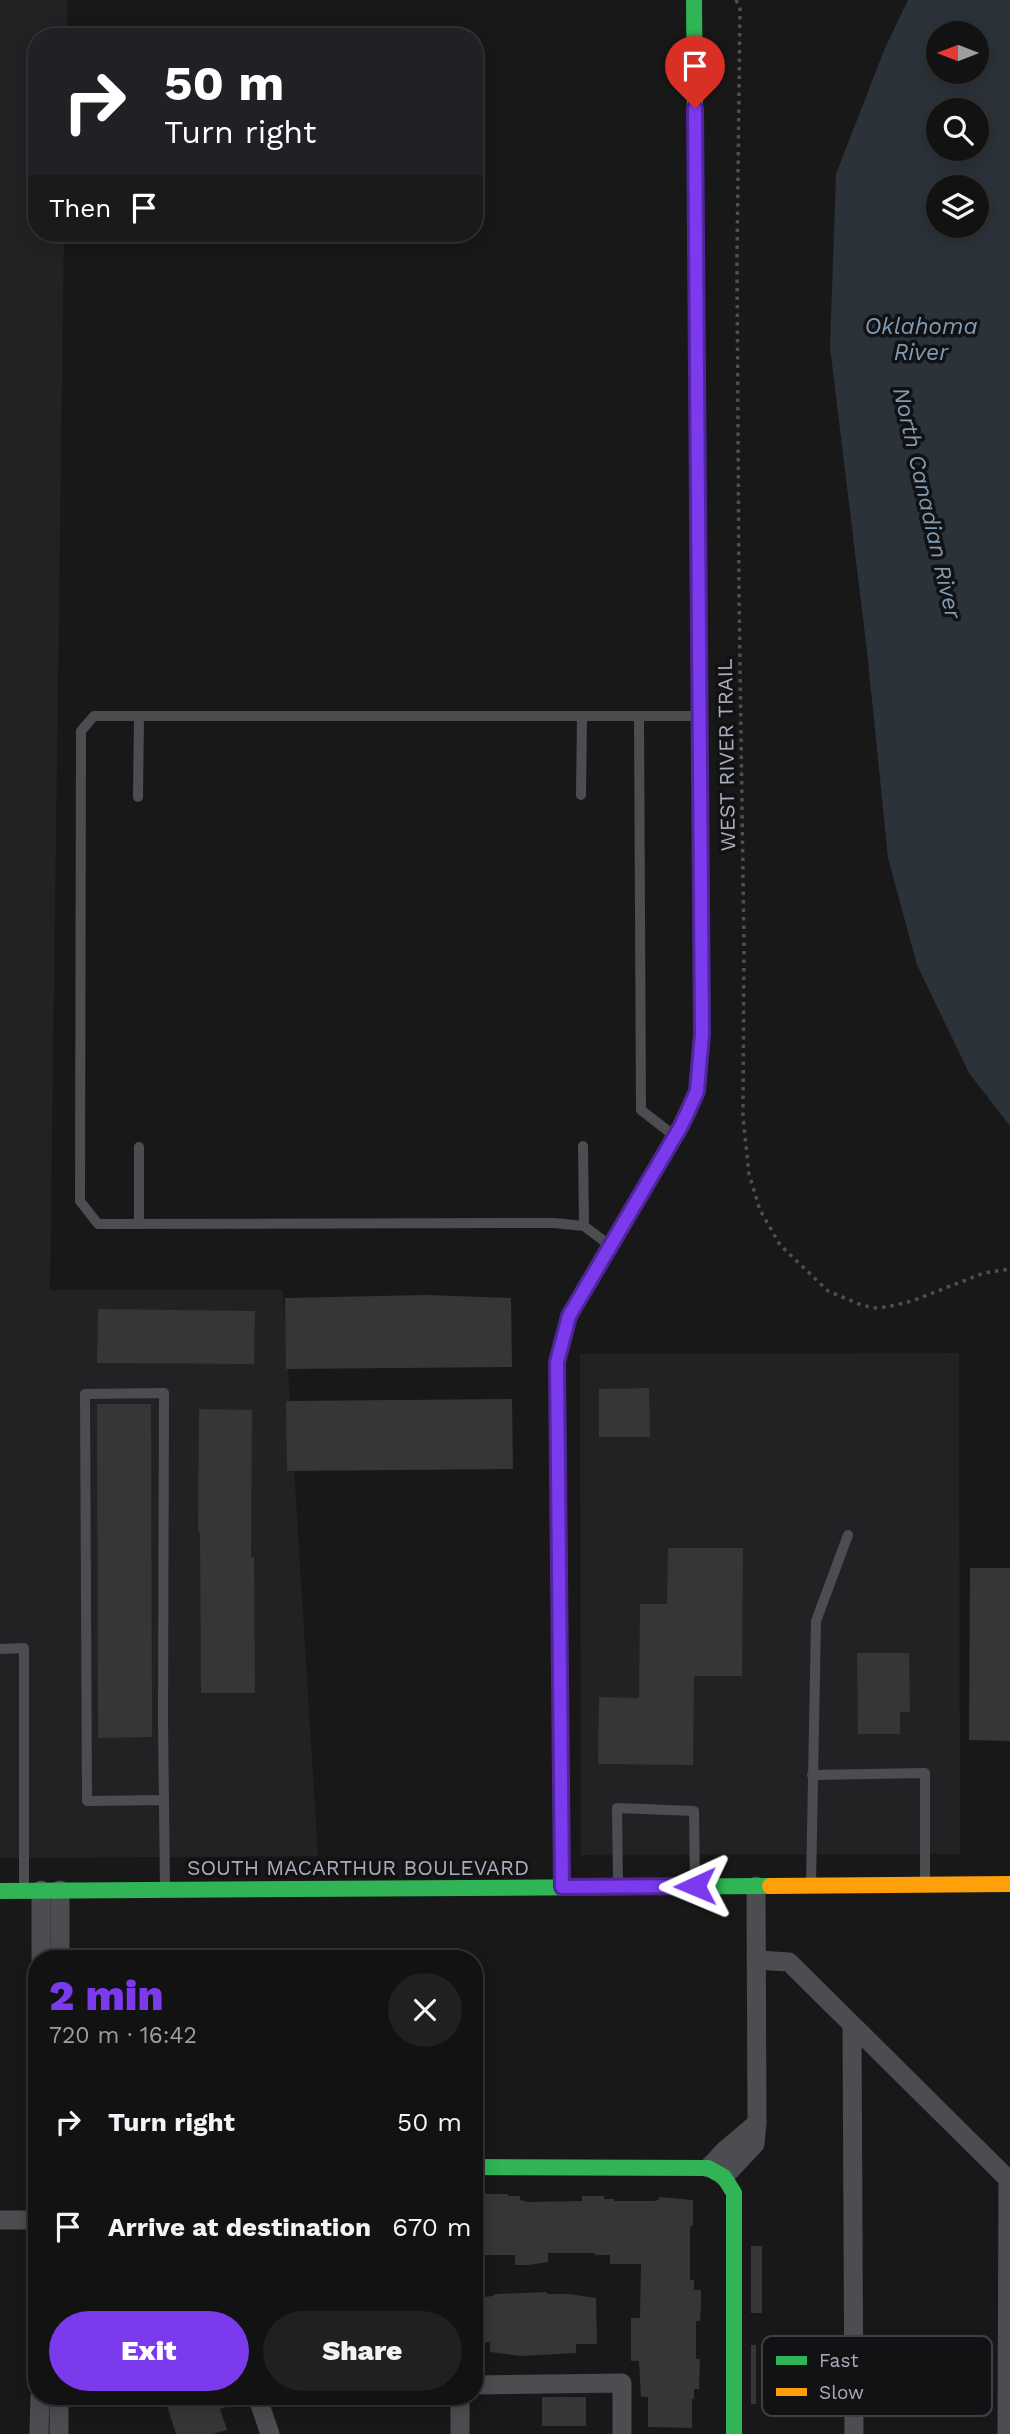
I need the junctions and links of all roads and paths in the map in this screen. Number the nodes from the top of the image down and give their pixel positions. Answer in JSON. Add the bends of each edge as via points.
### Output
{"nodes":[{"id":1,"x":694,"y":0,"type":"edge"},
{"id":2,"x":736,"y":0,"type":"edge"},
{"id":3,"x":139,"y":716,"type":"junction"},
{"id":4,"x":582,"y":716,"type":"junction"},
{"id":5,"x":639,"y":716,"type":"junction"},
{"id":6,"x":699,"y":716,"type":"junction"},
{"id":7,"x":581,"y":795,"type":"dead end"},
{"id":8,"x":138,"y":797,"type":"dead end"},
{"id":9,"x":676,"y":1136,"type":"junction"},
{"id":10,"x":583,"y":1146,"type":"dead end"},
{"id":11,"x":139,"y":1147,"type":"dead end"},
{"id":12,"x":139,"y":1223,"type":"junction"},
{"id":13,"x":584,"y":1226,"type":"junction"},
{"id":14,"x":611,"y":1246,"type":"junction"},
{"id":15,"x":1010,"y":1269,"type":"edge"},
{"id":16,"x":848,"y":1535,"type":"dead end"},
{"id":17,"x":0,"y":1648,"type":"edge"},
{"id":18,"x":812,"y":1775,"type":"junction"},
{"id":19,"x":164,"y":1800,"type":"junction"},
{"id":20,"x":925,"y":1884,"type":"junction"},
{"id":21,"x":1010,"y":1884,"type":"edge"},
{"id":22,"x":811,"y":1885,"type":"junction"},
{"id":23,"x":695,"y":1886,"type":"junction"},
{"id":24,"x":756,"y":1886,"type":"junction"},
{"id":25,"x":562,"y":1887,"type":"junction"},
{"id":26,"x":618,"y":1887,"type":"junction"},
{"id":27,"x":42,"y":1890,"type":"junction"},
{"id":28,"x":165,"y":1890,"type":"junction"},
{"id":29,"x":0,"y":1891,"type":"edge"},
{"id":30,"x":41,"y":1950,"type":"edge"},
{"id":31,"x":58,"y":1950,"type":"edge"},
{"id":32,"x":756,"y":1960,"type":"junction"},
{"id":33,"x":852,"y":2025,"type":"junction"},
{"id":34,"x":483,"y":2167,"type":"edge"},
{"id":35,"x":716,"y":2173,"type":"junction"},
{"id":36,"x":1009,"y":2180,"type":"edge"},
{"id":37,"x":0,"y":2220,"type":"edge"},
{"id":38,"x":28,"y":2220,"type":"edge"},
{"id":39,"x":854,"y":2336,"type":"edge"},
{"id":40,"x":483,"y":2385,"type":"edge"},
{"id":41,"x":40,"y":2405,"type":"edge"},
{"id":42,"x":59,"y":2405,"type":"edge"},
{"id":43,"x":260,"y":2405,"type":"edge"},
{"id":44,"x":460,"y":2405,"type":"edge"},
{"id":45,"x":854,"y":2416,"type":"edge"},
{"id":46,"x":39,"y":2434,"type":"edge"},
{"id":47,"x":59,"y":2434,"type":"edge"},
{"id":48,"x":270,"y":2434,"type":"edge"},
{"id":49,"x":460,"y":2434,"type":"edge"},
{"id":50,"x":622,"y":2434,"type":"edge"},
{"id":51,"x":734,"y":2434,"type":"edge"},
{"id":52,"x":854,"y":2434,"type":"edge"},
{"id":53,"x":1007,"y":2434,"type":"edge"}],
"edges":[{"from":1,"to":6,"type":"street"},
{"from":2,"to":15,"type":"path","name":"WEST RIVER TRAIL","via":[[740,8],[737,262],[743,1117],[749,1174],[760,1210],[780,1245],[828,1291],[859,1304],[887,1307],[984,1273]]},
{"from":3,"to":4,"type":"lane"},
{"from":3,"to":8,"type":"lane"},
{"from":3,"to":12,"type":"lane","via":[[94,716],[81,731],[80,1201],[98,1224]]},
{"from":4,"to":5,"type":"lane"},
{"from":4,"to":7,"type":"lane"},
{"from":5,"to":6,"type":"lane"},
{"from":5,"to":9,"type":"lane","via":[[641,1110]]},
{"from":6,"to":9,"type":"street","via":[[702,1034],[697,1091]]},
{"from":9,"to":14,"type":"street"},
{"from":10,"to":13,"type":"lane"},
{"from":11,"to":12,"type":"lane"},
{"from":12,"to":13,"type":"lane"},
{"from":13,"to":14,"type":"lane"},
{"from":14,"to":25,"type":"street","via":[[569,1316],[557,1362]]},
{"from":16,"to":18,"type":"lane","via":[[816,1621]]},
{"from":17,"to":27,"type":"lane","via":[[24,1648]]},
{"from":18,"to":20,"type":"lane","via":[[925,1773]]},
{"from":18,"to":22,"type":"lane"},
{"from":19,"to":19,"type":"lane","via":[[164,1393],[85,1394],[87,1801]]},
{"from":19,"to":28,"type":"lane"},
{"from":20,"to":21,"type":"street","name":"SOUTH MACARTHUR BOULEVARD"},
{"from":20,"to":22,"type":"street","name":"SOUTH MACARTHUR BOULEVARD"},
{"from":22,"to":24,"type":"street","name":"SOUTH MACARTHUR BOULEVARD"},
{"from":23,"to":24,"type":"street","name":"SOUTH MACARTHUR BOULEVARD"},
{"from":23,"to":26,"type":"street","name":"SOUTH MACARTHUR BOULEVARD"},
{"from":23,"to":26,"type":"lane","via":[[694,1811],[617,1808]]},
{"from":24,"to":32,"type":"street"},
{"from":25,"to":26,"type":"street","name":"SOUTH MACARTHUR BOULEVARD"},
{"from":25,"to":28,"type":"street","name":"SOUTH MACARTHUR BOULEVARD"},
{"from":27,"to":28,"type":"street","name":"SOUTH MACARTHUR BOULEVARD"},
{"from":27,"to":29,"type":"street","name":"SOUTH MACARTHUR BOULEVARD"},
{"from":27,"to":30,"type":"street"},
{"from":27,"to":31,"type":"street"},
{"from":32,"to":33,"type":"street","via":[[789,1962]]},
{"from":32,"to":35,"type":"street","via":[[755,2144]]},
{"from":33,"to":36,"type":"street"},
{"from":33,"to":39,"type":"street"},
{"from":34,"to":35,"type":"street"},
{"from":35,"to":51,"type":"street","via":[[734,2193]]},
{"from":36,"to":53,"type":"street"},
{"from":37,"to":38,"type":"street"},
{"from":40,"to":50,"type":"street","via":[[622,2384]]},
{"from":41,"to":46,"type":"street"},
{"from":42,"to":47,"type":"street"},
{"from":43,"to":48,"type":"street"},
{"from":44,"to":49,"type":"street"},
{"from":45,"to":52,"type":"street"}]}
